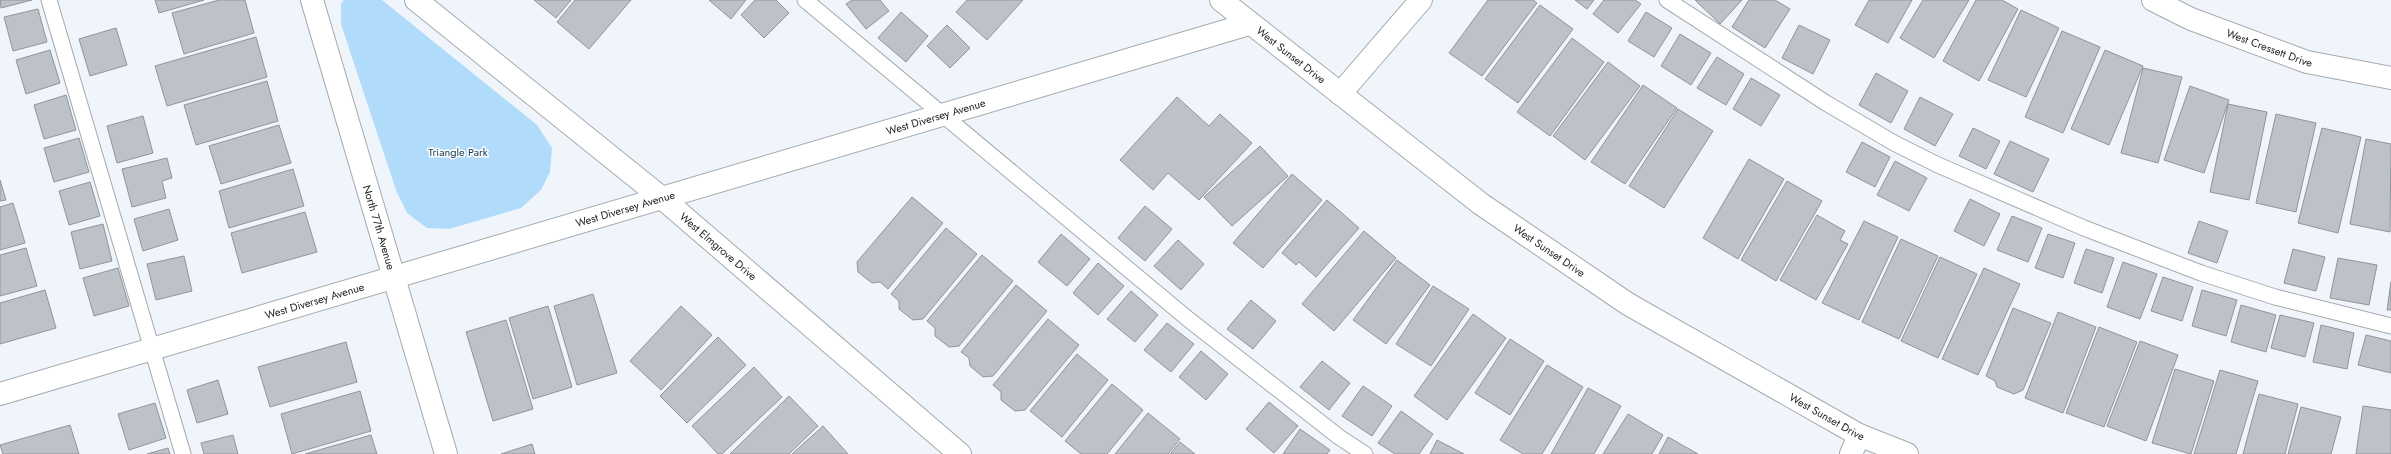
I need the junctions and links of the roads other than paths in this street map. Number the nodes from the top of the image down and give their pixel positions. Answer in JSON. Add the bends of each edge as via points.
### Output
{"nodes":[{"id":1,"x":49,"y":0,"type":"edge"},
{"id":2,"x":312,"y":0,"type":"edge"},
{"id":3,"x":416,"y":0,"type":"edge"},
{"id":4,"x":805,"y":0,"type":"edge"},
{"id":5,"x":1221,"y":0,"type":"edge"},
{"id":6,"x":1421,"y":0,"type":"edge"},
{"id":7,"x":1667,"y":0,"type":"edge"},
{"id":8,"x":2153,"y":0,"type":"edge"},
{"id":9,"x":1249,"y":24,"type":"junction"},
{"id":10,"x":2391,"y":78,"type":"edge"},
{"id":11,"x":1340,"y":94,"type":"junction"},
{"id":12,"x":944,"y":114,"type":"junction"},
{"id":13,"x":662,"y":198,"type":"junction"},
{"id":14,"x":394,"y":277,"type":"junction"},
{"id":15,"x":2391,"y":326,"type":"edge"},
{"id":16,"x":152,"y":348,"type":"junction"},
{"id":17,"x":0,"y":394,"type":"edge"},
{"id":18,"x":1855,"y":445,"type":"edge"},
{"id":19,"x":183,"y":454,"type":"edge"},
{"id":20,"x":446,"y":454,"type":"edge"},
{"id":21,"x":960,"y":454,"type":"edge"},
{"id":22,"x":1365,"y":454,"type":"edge"},
{"id":23,"x":1906,"y":454,"type":"edge"}],
"edges":[{"from":1,"to":16,"type":"lane"},
{"from":2,"to":14,"type":"street","name":"North 77th Avenue"},
{"from":3,"to":13,"type":"street","name":"West Elmgrove Drive"},
{"from":4,"to":12,"type":"lane"},
{"from":5,"to":9,"type":"street","name":"West Sunset Drive"},
{"from":6,"to":11,"type":"street"},
{"from":7,"to":15,"type":"lane","via":[[1826,103],[1950,170],[2084,228],[2201,273],[2275,297]]},
{"from":8,"to":10,"type":"street","name":"West Cressett Drive","via":[[2191,19],[2307,62]]},
{"from":9,"to":11,"type":"street","name":"West Sunset Drive"},
{"from":9,"to":12,"type":"street","name":"West Diversey Avenue"},
{"from":11,"to":18,"type":"street","name":"West Sunset Drive","via":[[1481,204],[1628,304]]},
{"from":12,"to":13,"type":"street","name":"West Diversey Avenue"},
{"from":12,"to":22,"type":"lane","via":[[1188,319],[1339,437]]},
{"from":13,"to":14,"type":"street","name":"West Diversey Avenue"},
{"from":13,"to":21,"type":"street","name":"West Elmgrove Drive"},
{"from":14,"to":16,"type":"street","name":"West Diversey Avenue"},
{"from":14,"to":20,"type":"street","name":"North 77th Avenue"},
{"from":16,"to":17,"type":"street","name":"West Diversey Avenue"},
{"from":16,"to":19,"type":"lane"},
{"from":18,"to":23,"type":"street","name":"West Sunset Drive"}]}
